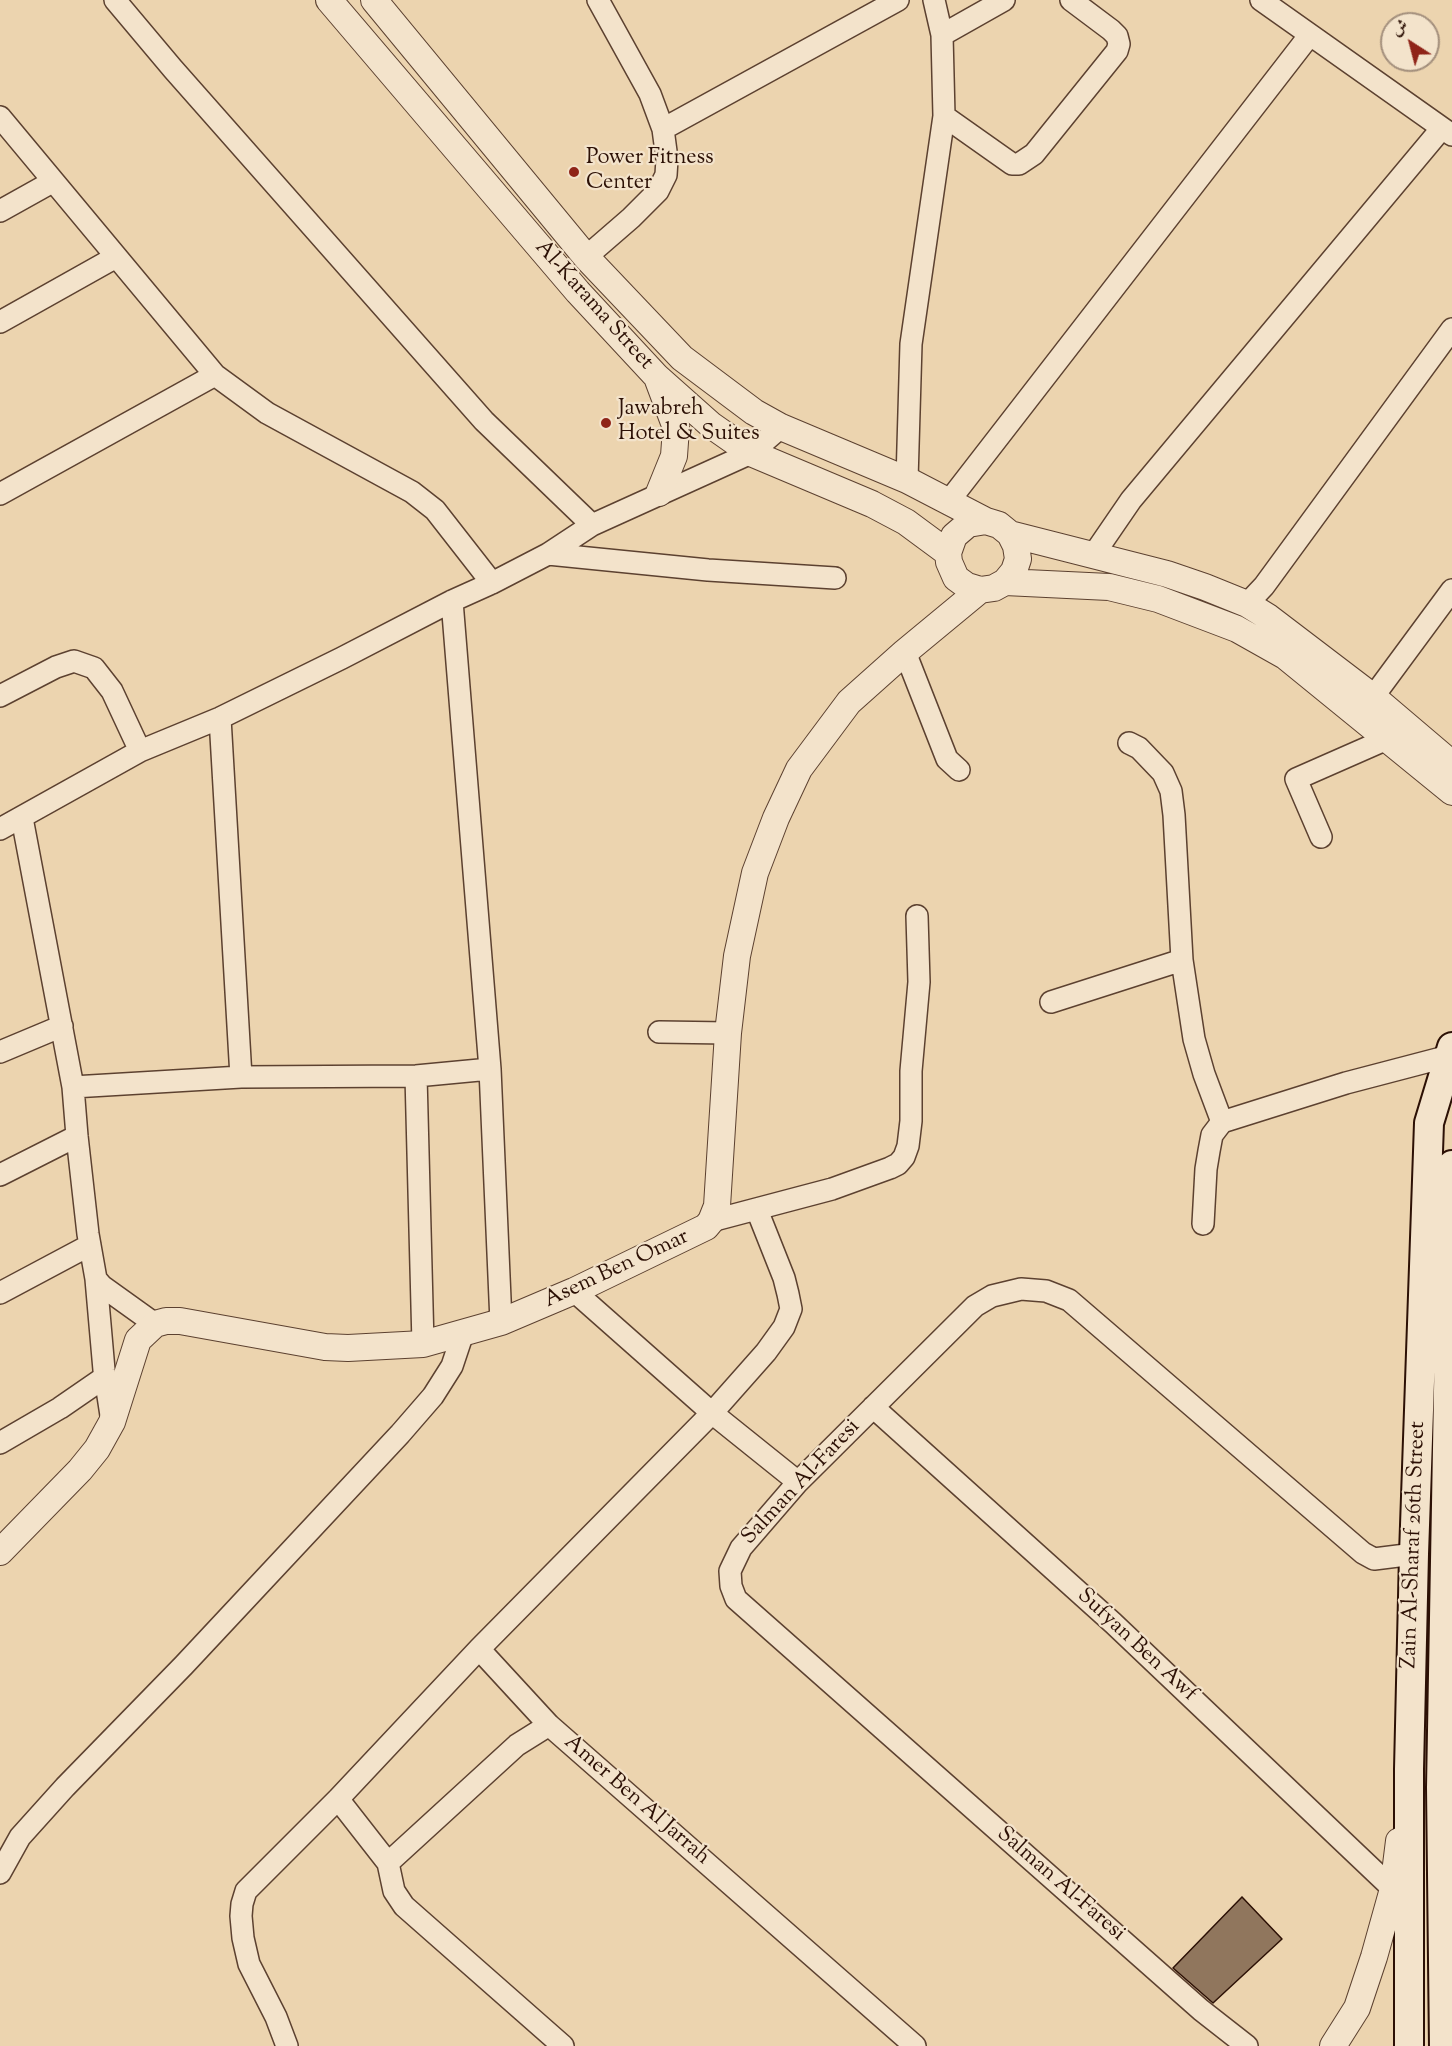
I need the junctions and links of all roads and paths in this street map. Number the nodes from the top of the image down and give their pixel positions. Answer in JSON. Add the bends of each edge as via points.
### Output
{"nodes":[{"id":1,"x":115,"y":0,"type":"edge"},
{"id":2,"x":329,"y":0,"type":"edge"},
{"id":3,"x":374,"y":0,"type":"edge"},
{"id":4,"x":598,"y":0,"type":"edge"},
{"id":5,"x":898,"y":0,"type":"edge"},
{"id":6,"x":934,"y":0,"type":"edge"},
{"id":7,"x":1004,"y":0,"type":"edge"},
{"id":8,"x":1071,"y":0,"type":"edge"},
{"id":9,"x":1261,"y":0,"type":"edge"},
{"id":10,"x":942,"y":35,"type":"junction"},
{"id":11,"x":1309,"y":36,"type":"junction"},
{"id":12,"x":944,"y":116,"type":"junction"},
{"id":13,"x":0,"y":117,"type":"edge"},
{"id":14,"x":663,"y":129,"type":"junction"},
{"id":15,"x":1447,"y":132,"type":"edge"},
{"id":16,"x":52,"y":182,"type":"junction"},
{"id":17,"x":0,"y":211,"type":"edge"},
{"id":18,"x":116,"y":257,"type":"junction"},
{"id":19,"x":586,"y":257,"type":"junction"},
{"id":20,"x":0,"y":322,"type":"edge"},
{"id":21,"x":1452,"y":328,"type":"edge"},
{"id":22,"x":214,"y":375,"type":"junction"},
{"id":23,"x":657,"y":377,"type":"junction"},
{"id":24,"x":781,"y":428,"type":"junction"},
{"id":25,"x":751,"y":453,"type":"junction"},
{"id":26,"x":907,"y":480,"type":"junction"},
{"id":27,"x":659,"y":493,"type":"junction"},
{"id":28,"x":0,"y":494,"type":"edge"},
{"id":29,"x":949,"y":501,"type":"junction"},
{"id":30,"x":986,"y":521,"type":"junction"},
{"id":31,"x":592,"y":525,"type":"junction"},
{"id":32,"x":1010,"y":534,"type":"junction"},
{"id":33,"x":948,"y":553,"type":"junction"},
{"id":34,"x":548,"y":554,"type":"junction"},
{"id":35,"x":1094,"y":554,"type":"junction"},
{"id":36,"x":835,"y":578,"type":"dead end"},
{"id":37,"x":956,"y":578,"type":"junction"},
{"id":38,"x":1005,"y":582,"type":"junction"},
{"id":39,"x":492,"y":583,"type":"junction"},
{"id":40,"x":980,"y":590,"type":"junction"},
{"id":41,"x":1452,"y":590,"type":"edge"},
{"id":42,"x":452,"y":600,"type":"junction"},
{"id":43,"x":1246,"y":603,"type":"junction"},
{"id":44,"x":929,"y":633,"type":"junction"},
{"id":45,"x":905,"y":652,"type":"junction"},
{"id":46,"x":0,"y":696,"type":"edge"},
{"id":47,"x":1373,"y":698,"type":"junction"},
{"id":48,"x":220,"y":718,"type":"junction"},
{"id":49,"x":1387,"y":739,"type":"junction"},
{"id":50,"x":1129,"y":742,"type":"dead end"},
{"id":51,"x":140,"y":752,"type":"junction"},
{"id":52,"x":1452,"y":764,"type":"edge"},
{"id":53,"x":959,"y":770,"type":"dead end"},
{"id":54,"x":1452,"y":792,"type":"edge"},
{"id":55,"x":22,"y":818,"type":"junction"},
{"id":56,"x":0,"y":829,"type":"edge"},
{"id":57,"x":1321,"y":837,"type":"dead end"},
{"id":58,"x":916,"y":916,"type":"dead end"},
{"id":59,"x":1182,"y":960,"type":"junction"},
{"id":60,"x":1051,"y":1002,"type":"dead end"},
{"id":61,"x":62,"y":1026,"type":"junction"},
{"id":62,"x":659,"y":1032,"type":"dead end"},
{"id":63,"x":729,"y":1033,"type":"junction"},
{"id":64,"x":0,"y":1052,"type":"edge"},
{"id":65,"x":1450,"y":1052,"type":"edge"},
{"id":66,"x":490,"y":1069,"type":"junction"},
{"id":67,"x":416,"y":1076,"type":"junction"},
{"id":68,"x":241,"y":1077,"type":"junction"},
{"id":69,"x":73,"y":1087,"type":"junction"},
{"id":70,"x":1222,"y":1122,"type":"junction"},
{"id":71,"x":77,"y":1136,"type":"junction"},
{"id":72,"x":1452,"y":1165,"type":"edge"},
{"id":73,"x":0,"y":1175,"type":"edge"},
{"id":74,"x":757,"y":1210,"type":"junction"},
{"id":75,"x":711,"y":1221,"type":"junction"},
{"id":76,"x":1203,"y":1224,"type":"dead end"},
{"id":77,"x":90,"y":1245,"type":"junction"},
{"id":78,"x":96,"y":1279,"type":"junction"},
{"id":79,"x":574,"y":1291,"type":"junction"},
{"id":80,"x":0,"y":1293,"type":"edge"},
{"id":81,"x":501,"y":1322,"type":"junction"},
{"id":82,"x":154,"y":1324,"type":"junction"},
{"id":83,"x":463,"y":1333,"type":"junction"},
{"id":84,"x":423,"y":1344,"type":"junction"},
{"id":85,"x":105,"y":1377,"type":"junction"},
{"id":86,"x":873,"y":1407,"type":"junction"},
{"id":87,"x":712,"y":1413,"type":"junction"},
{"id":88,"x":112,"y":1422,"type":"junction"},
{"id":89,"x":0,"y":1443,"type":"edge"},
{"id":90,"x":798,"y":1482,"type":"junction"},
{"id":91,"x":0,"y":1552,"type":"edge"},
{"id":92,"x":1414,"y":1554,"type":"junction"},
{"id":93,"x":479,"y":1649,"type":"junction"},
{"id":94,"x":549,"y":1725,"type":"junction"},
{"id":95,"x":1409,"y":1769,"type":"junction"},
{"id":96,"x":1446,"y":1786,"type":"edge"},
{"id":97,"x":338,"y":1799,"type":"junction"},
{"id":98,"x":388,"y":1863,"type":"junction"},
{"id":99,"x":0,"y":1873,"type":"edge"},
{"id":100,"x":1393,"y":1889,"type":"junction"},
{"id":101,"x":287,"y":2046,"type":"edge"},
{"id":102,"x":563,"y":2046,"type":"edge"},
{"id":103,"x":915,"y":2046,"type":"edge"},
{"id":104,"x":1247,"y":2046,"type":"edge"},
{"id":105,"x":1333,"y":2046,"type":"edge"},
{"id":106,"x":1409,"y":2046,"type":"edge"},
{"id":107,"x":1444,"y":2046,"type":"edge"}],
"edges":[{"from":1,"to":31,"type":"street","via":[[484,421]]},
{"from":2,"to":23,"type":"street","name":"Al-Karama Street","via":[[578,292]]},
{"from":3,"to":19,"type":"street","name":"Al-Karama Street"},
{"from":4,"to":14,"type":"street","via":[[650,94]]},
{"from":5,"to":14,"type":"street"},
{"from":6,"to":10,"type":"street"},
{"from":7,"to":10,"type":"street"},
{"from":8,"to":12,"type":"street","via":[[1111,30],[1119,44],[1034,154],[1012,164]]},
{"from":9,"to":11,"type":"street"},
{"from":10,"to":12,"type":"street"},
{"from":11,"to":15,"type":"street"},
{"from":11,"to":29,"type":"street"},
{"from":12,"to":26,"type":"street","via":[[911,344]]},
{"from":13,"to":16,"type":"street"},
{"from":14,"to":19,"type":"street","via":[[668,159],[658,191]]},
{"from":15,"to":35,"type":"street","via":[[1131,500]]},
{"from":16,"to":17,"type":"street"},
{"from":16,"to":18,"type":"street"},
{"from":18,"to":20,"type":"street"},
{"from":18,"to":22,"type":"street"},
{"from":19,"to":24,"type":"street","name":"Al-Karama Street","via":[[682,358],[753,412]]},
{"from":21,"to":43,"type":"street","via":[[1264,586]]},
{"from":22,"to":28,"type":"street"},
{"from":22,"to":39,"type":"street","via":[[267,412],[412,492],[435,510]]},
{"from":23,"to":25,"type":"street","name":"Al-Karama Street","via":[[711,425]]},
{"from":23,"to":27,"type":"street","via":[[676,428],[674,456]]},
{"from":24,"to":25,"type":"street"},
{"from":24,"to":26,"type":"street","name":"Al-Karama Street"},
{"from":25,"to":27,"type":"street"},
{"from":25,"to":33,"type":"street","name":"Al-Karama Street","via":[[872,504],[906,522]]},
{"from":26,"to":29,"type":"street","name":"Al-Karama Street"},
{"from":27,"to":31,"type":"street"},
{"from":29,"to":30,"type":"street","name":"Al-Karama Street"},
{"from":30,"to":32,"type":"street"},
{"from":30,"to":33,"type":"street","via":[[968,524],[954,536]]},
{"from":31,"to":34,"type":"street"},
{"from":32,"to":35,"type":"street"},
{"from":32,"to":38,"type":"street","via":[[1018,559]]},
{"from":33,"to":37,"type":"street"},
{"from":34,"to":36,"type":"street"},
{"from":34,"to":39,"type":"street"},
{"from":35,"to":43,"type":"street","via":[[1167,574]]},
{"from":37,"to":40,"type":"street"},
{"from":37,"to":44,"type":"street"},
{"from":38,"to":40,"type":"street"},
{"from":38,"to":49,"type":"street","via":[[1109,587],[1205,615],[1285,656]]},
{"from":39,"to":42,"type":"street"},
{"from":40,"to":44,"type":"street","name":"Asem Ben Omar"},
{"from":41,"to":47,"type":"street"},
{"from":42,"to":48,"type":"street"},
{"from":42,"to":66,"type":"street"},
{"from":43,"to":47,"type":"street"},
{"from":44,"to":45,"type":"street","name":"Asem Ben Omar"},
{"from":45,"to":53,"type":"street","via":[[947,759]]},
{"from":45,"to":63,"type":"street","name":"Asem Ben Omar","via":[[849,702],[799,769],[780,808],[755,873],[737,956]]},
{"from":46,"to":51,"type":"street","via":[[56,667],[74,662],[94,668],[112,691]]},
{"from":47,"to":52,"type":"street"},
{"from":48,"to":51,"type":"street"},
{"from":48,"to":68,"type":"street"},
{"from":49,"to":54,"type":"street"},
{"from":49,"to":57,"type":"street","via":[[1296,779]]},
{"from":50,"to":59,"type":"street","via":[[1163,773],[1171,791]]},
{"from":51,"to":55,"type":"street"},
{"from":55,"to":56,"type":"street"},
{"from":55,"to":61,"type":"street"},
{"from":58,"to":74,"type":"street","via":[[919,982],[908,1146],[904,1157],[880,1173]]},
{"from":59,"to":60,"type":"street"},
{"from":59,"to":70,"type":"street","via":[[1194,1039]]},
{"from":61,"to":64,"type":"street"},
{"from":61,"to":69,"type":"street"},
{"from":62,"to":63,"type":"street"},
{"from":63,"to":75,"type":"street","name":"Asem Ben Omar","via":[[717,1206]]},
{"from":65,"to":70,"type":"street"},
{"from":65,"to":92,"type":"main road","name":"Zain Al-Sharaf 26th Street","via":[[1429,1123]]},
{"from":66,"to":67,"type":"street"},
{"from":66,"to":81,"type":"street"},
{"from":67,"to":68,"type":"street"},
{"from":67,"to":84,"type":"street"},
{"from":68,"to":69,"type":"street"},
{"from":69,"to":71,"type":"street"},
{"from":70,"to":76,"type":"street","via":[[1212,1136],[1209,1151]]},
{"from":71,"to":73,"type":"street"},
{"from":71,"to":77,"type":"street"},
{"from":72,"to":96,"type":"main road","name":"Zain Al-Sharaf 26th Street"},
{"from":74,"to":75,"type":"street"},
{"from":74,"to":87,"type":"street","via":[[784,1278],[791,1309],[784,1328]]},
{"from":75,"to":79,"type":"street","name":"Asem Ben Omar","via":[[699,1232]]},
{"from":77,"to":78,"type":"street"},
{"from":77,"to":80,"type":"street"},
{"from":78,"to":82,"type":"street"},
{"from":78,"to":85,"type":"street"},
{"from":79,"to":81,"type":"street","name":"Asem Ben Omar"},
{"from":79,"to":87,"type":"street"},
{"from":81,"to":83,"type":"street","name":"Asem Ben Omar"},
{"from":82,"to":84,"type":"street","name":"Asem Ben Omar","via":[[180,1321],[325,1347]]},
{"from":82,"to":88,"type":"street","via":[[138,1340]]},
{"from":83,"to":84,"type":"street","name":"Asem Ben Omar"},
{"from":83,"to":99,"type":"street","via":[[452,1366],[433,1396],[184,1665],[65,1787],[20,1837]]},
{"from":85,"to":88,"type":"street"},
{"from":85,"to":89,"type":"street"},
{"from":86,"to":90,"type":"street","name":"Salman Al-Faresi"},
{"from":86,"to":92,"type":"street","name":"Salman Al-Faresi","via":[[975,1306],[992,1296],[1021,1289],[1046,1292],[1069,1300],[1352,1546],[1374,1559]]},
{"from":86,"to":100,"type":"street","name":"Sufyan Ben Awf","via":[[1113,1623]]},
{"from":87,"to":90,"type":"street"},
{"from":87,"to":93,"type":"street"},
{"from":88,"to":91,"type":"street","via":[[80,1470]]},
{"from":90,"to":104,"type":"street","name":"Salman Al-Faresi","via":[[741,1548],[730,1571],[736,1599],[1201,2010]]},
{"from":92,"to":95,"type":"main road","name":"Zain Al-Sharaf 26th Street"},
{"from":93,"to":94,"type":"street"},
{"from":93,"to":97,"type":"street"},
{"from":94,"to":98,"type":"street","name":"Amer Ben Al Jarrah","via":[[517,1745]]},
{"from":94,"to":103,"type":"street","name":"Amer Ben Al Jarrah"},
{"from":95,"to":100,"type":"street"},
{"from":95,"to":106,"type":"main road","name":"Zain Al-Sharaf 26th Street"},
{"from":96,"to":107,"type":"main road","name":"Zain Al-Sharaf 26th Street"},
{"from":97,"to":98,"type":"street"},
{"from":97,"to":101,"type":"street","via":[[246,1891],[242,1904],[249,1964]]},
{"from":98,"to":102,"type":"street","via":[[394,1891],[404,1906]]},
{"from":100,"to":105,"type":"street","via":[[1356,2008]]}]}
